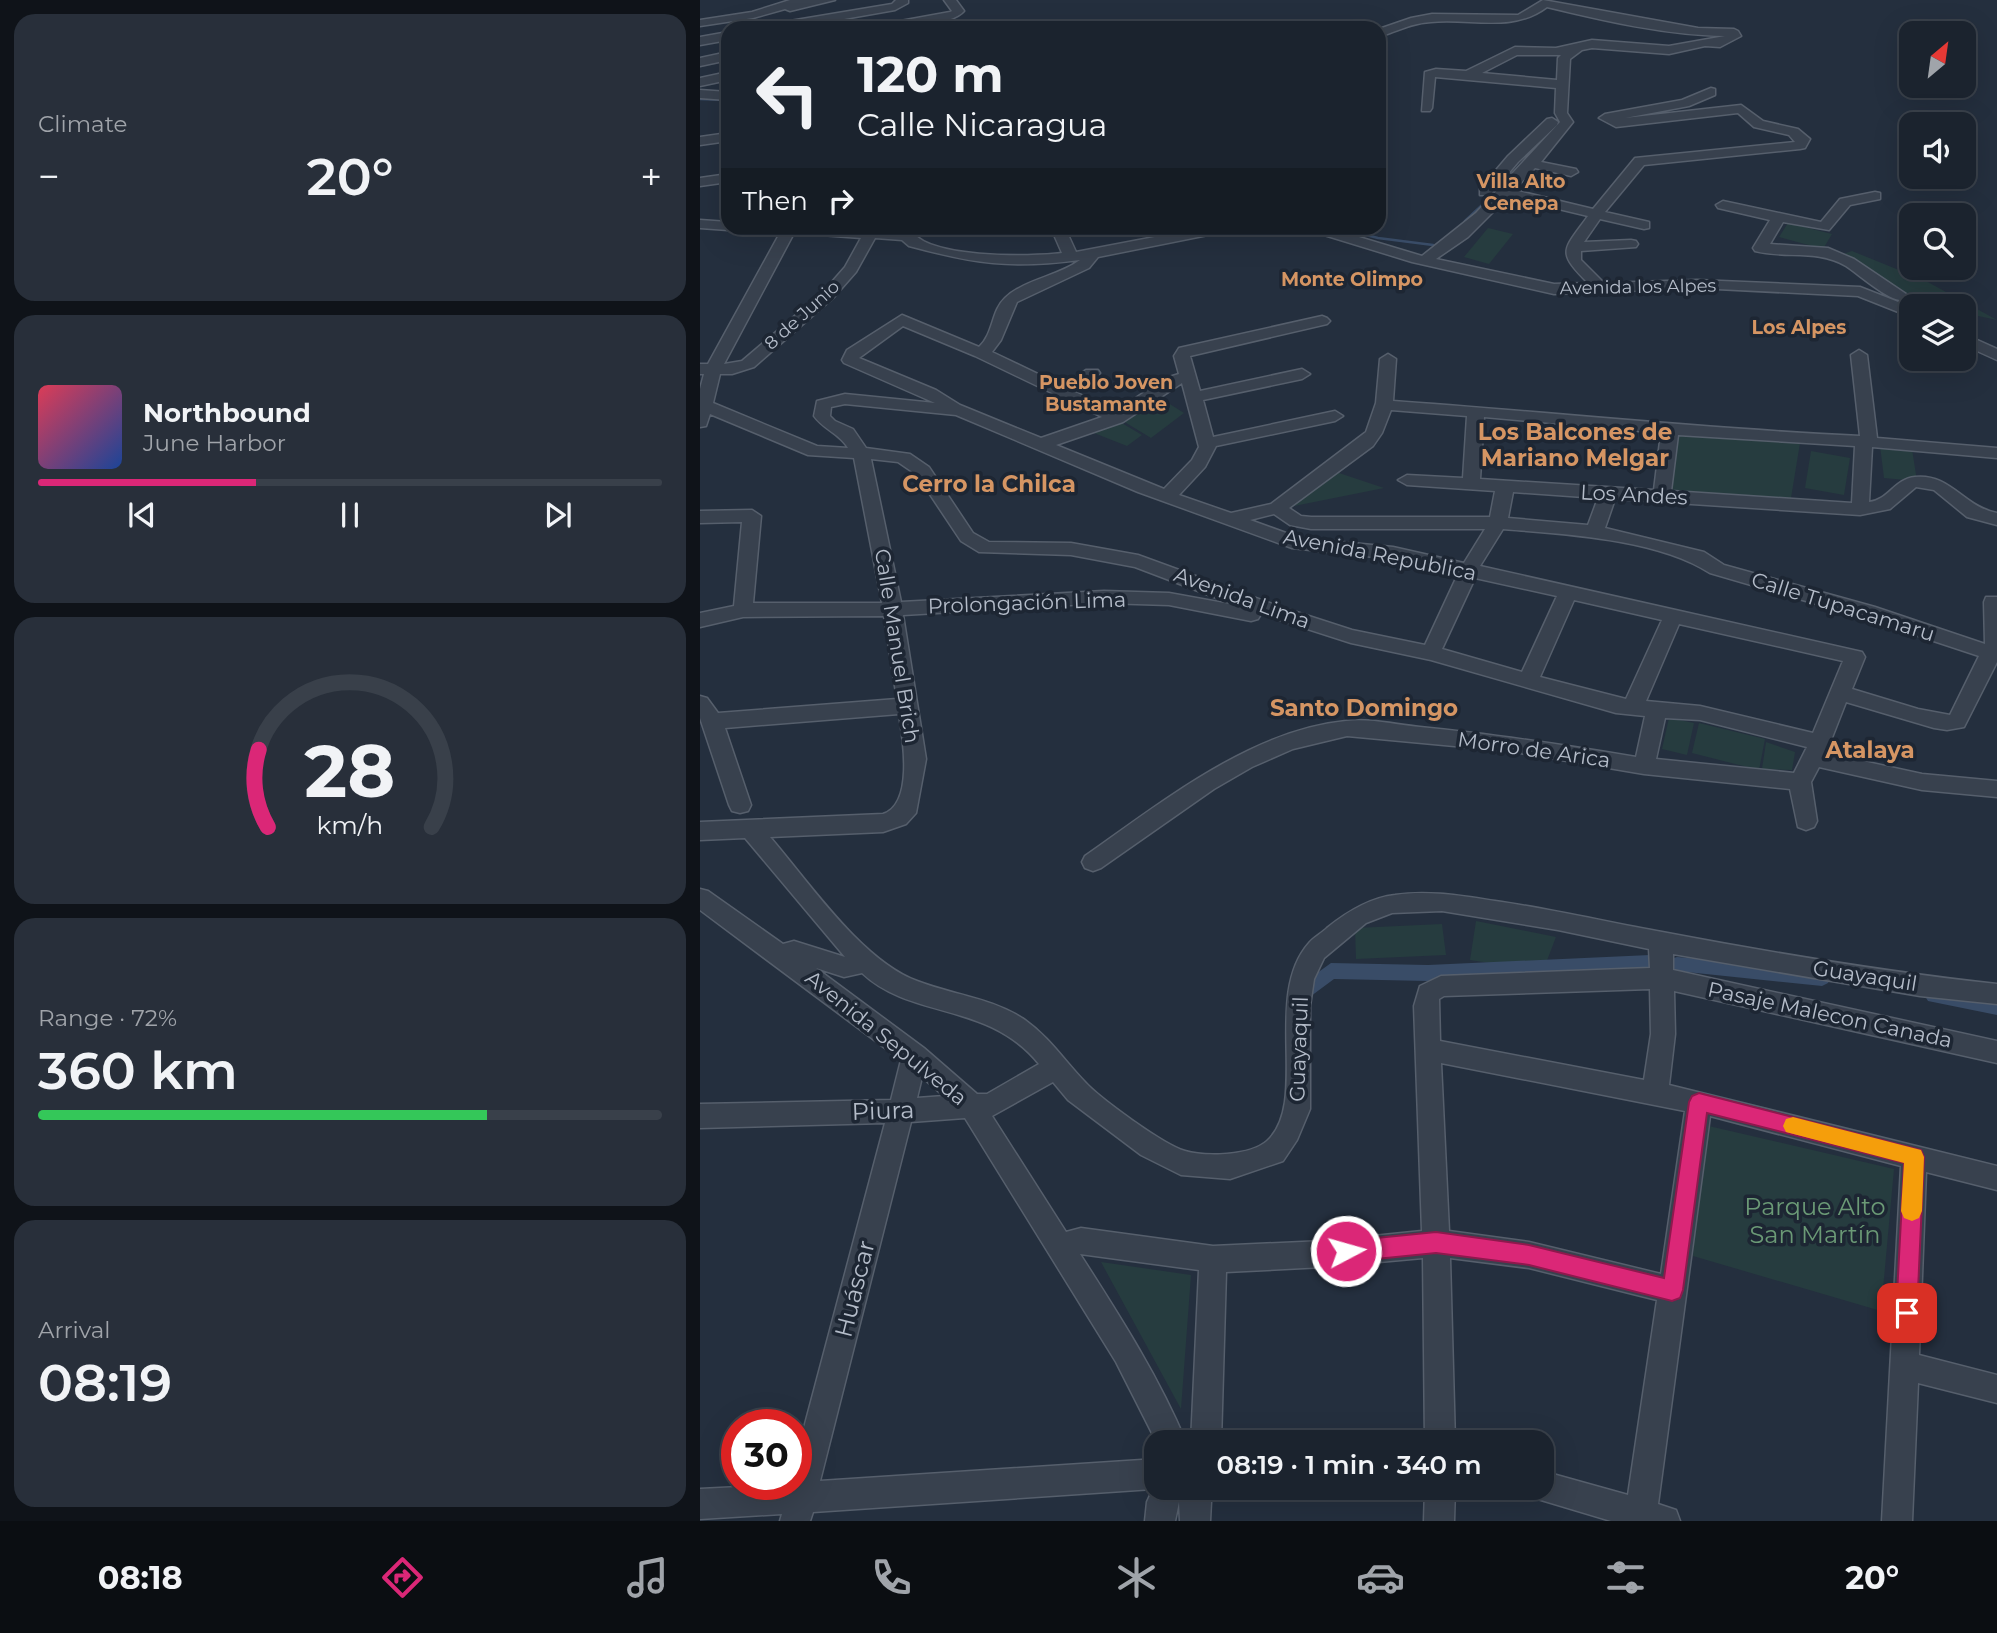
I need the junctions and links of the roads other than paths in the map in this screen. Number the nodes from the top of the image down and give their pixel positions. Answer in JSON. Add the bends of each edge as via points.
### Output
{"nodes":[{"id":1,"x":802,"y":0,"type":"edge"},
{"id":2,"x":829,"y":0,"type":"edge"},
{"id":3,"x":950,"y":0,"type":"edge"},
{"id":4,"x":901,"y":2,"type":"edge"},
{"id":5,"x":753,"y":15,"type":"junction"},
{"id":6,"x":755,"y":21,"type":"edge"},
{"id":7,"x":807,"y":21,"type":"edge"},
{"id":8,"x":920,"y":21,"type":"edge"},
{"id":9,"x":700,"y":23,"type":"edge"},
{"id":10,"x":1386,"y":30,"type":"edge"},
{"id":11,"x":721,"y":37,"type":"edge"},
{"id":12,"x":700,"y":41,"type":"edge"},
{"id":13,"x":1578,"y":47,"type":"junction"},
{"id":14,"x":721,"y":58,"type":"edge"},
{"id":15,"x":700,"y":62,"type":"edge"},
{"id":16,"x":1468,"y":75,"type":"junction"},
{"id":17,"x":721,"y":78,"type":"edge"},
{"id":18,"x":700,"y":82,"type":"edge"},
{"id":19,"x":1563,"y":85,"type":"junction"},
{"id":20,"x":1711,"y":92,"type":"dead end"},
{"id":21,"x":700,"y":94,"type":"edge"},
{"id":22,"x":721,"y":96,"type":"edge"},
{"id":23,"x":1426,"y":108,"type":"dead end"},
{"id":24,"x":1561,"y":113,"type":"junction"},
{"id":25,"x":721,"y":138,"type":"edge"},
{"id":26,"x":700,"y":141,"type":"edge"},
{"id":27,"x":1533,"y":164,"type":"junction"},
{"id":28,"x":1571,"y":172,"type":"dead end"},
{"id":29,"x":721,"y":179,"type":"edge"},
{"id":30,"x":700,"y":182,"type":"edge"},
{"id":31,"x":1503,"y":192,"type":"junction"},
{"id":32,"x":1875,"y":196,"type":"dead end"},
{"id":33,"x":1723,"y":205,"type":"dead end"},
{"id":34,"x":1595,"y":214,"type":"junction"},
{"id":35,"x":1779,"y":217,"type":"junction"},
{"id":36,"x":700,"y":224,"type":"edge"},
{"id":37,"x":1644,"y":225,"type":"dead end"},
{"id":38,"x":721,"y":226,"type":"edge"},
{"id":39,"x":788,"y":235,"type":"edge"},
{"id":40,"x":870,"y":235,"type":"edge"},
{"id":41,"x":907,"y":235,"type":"edge"},
{"id":42,"x":1061,"y":235,"type":"edge"},
{"id":43,"x":1185,"y":235,"type":"edge"},
{"id":44,"x":1339,"y":235,"type":"edge"},
{"id":45,"x":1631,"y":244,"type":"dead end"},
{"id":46,"x":1437,"y":245,"type":"junction"},
{"id":47,"x":1573,"y":247,"type":"junction"},
{"id":48,"x":1094,"y":252,"type":"junction"},
{"id":49,"x":1070,"y":255,"type":"junction"},
{"id":50,"x":1425,"y":261,"type":"junction"},
{"id":51,"x":1600,"y":287,"type":"junction"},
{"id":52,"x":1842,"y":291,"type":"junction"},
{"id":53,"x":1899,"y":296,"type":"edge"},
{"id":54,"x":1899,"y":307,"type":"edge"},
{"id":55,"x":1899,"y":317,"type":"edge"},
{"id":56,"x":1322,"y":321,"type":"dead end"},
{"id":57,"x":1976,"y":345,"type":"edge"},
{"id":58,"x":981,"y":352,"type":"junction"},
{"id":59,"x":1976,"y":354,"type":"edge"},
{"id":60,"x":1859,"y":355,"type":"dead end"},
{"id":61,"x":1997,"y":355,"type":"edge"},
{"id":62,"x":1388,"y":359,"type":"dead end"},
{"id":63,"x":1997,"y":364,"type":"edge"},
{"id":64,"x":706,"y":370,"type":"edge"},
{"id":65,"x":1092,"y":373,"type":"dead end"},
{"id":66,"x":1302,"y":374,"type":"dead end"},
{"id":67,"x":1188,"y":377,"type":"junction"},
{"id":68,"x":1063,"y":393,"type":"junction"},
{"id":69,"x":1195,"y":397,"type":"junction"},
{"id":70,"x":1385,"y":405,"type":"junction"},
{"id":71,"x":959,"y":410,"type":"junction"},
{"id":72,"x":1476,"y":412,"type":"junction"},
{"id":73,"x":703,"y":414,"type":"edge"},
{"id":74,"x":1335,"y":416,"type":"dead end"},
{"id":75,"x":1117,"y":418,"type":"junction"},
{"id":76,"x":1670,"y":429,"type":"junction"},
{"id":77,"x":1866,"y":442,"type":"junction"},
{"id":78,"x":1208,"y":443,"type":"junction"},
{"id":79,"x":1041,"y":444,"type":"junction"},
{"id":80,"x":1997,"y":453,"type":"edge"},
{"id":81,"x":862,"y":455,"type":"junction"},
{"id":82,"x":1407,"y":480,"type":"dead end"},
{"id":83,"x":1471,"y":485,"type":"junction"},
{"id":84,"x":1504,"y":487,"type":"junction"},
{"id":85,"x":1608,"y":494,"type":"junction"},
{"id":86,"x":1168,"y":496,"type":"junction"},
{"id":87,"x":1662,"y":497,"type":"junction"},
{"id":88,"x":1277,"y":508,"type":"junction"},
{"id":89,"x":1860,"y":509,"type":"junction"},
{"id":90,"x":700,"y":517,"type":"edge"},
{"id":91,"x":1231,"y":519,"type":"junction"},
{"id":92,"x":1997,"y":519,"type":"edge"},
{"id":93,"x":1496,"y":523,"type":"junction"},
{"id":94,"x":1595,"y":531,"type":"junction"},
{"id":95,"x":1468,"y":570,"type":"junction"},
{"id":96,"x":1567,"y":594,"type":"junction"},
{"id":97,"x":1993,"y":603,"type":"dead end"},
{"id":98,"x":893,"y":609,"type":"junction"},
{"id":99,"x":743,"y":610,"type":"junction"},
{"id":100,"x":1673,"y":617,"type":"junction"},
{"id":101,"x":700,"y":620,"type":"edge"},
{"id":102,"x":1351,"y":636,"type":"junction"},
{"id":103,"x":1995,"y":649,"type":"edge"},
{"id":104,"x":1431,"y":653,"type":"junction"},
{"id":105,"x":1528,"y":681,"type":"junction"},
{"id":106,"x":1838,"y":692,"type":"junction"},
{"id":107,"x":700,"y":703,"type":"edge"},
{"id":108,"x":908,"y":706,"type":"junction"},
{"id":109,"x":1632,"y":709,"type":"junction"},
{"id":110,"x":1656,"y":712,"type":"junction"},
{"id":111,"x":713,"y":721,"type":"junction"},
{"id":112,"x":1816,"y":750,"type":"junction"},
{"id":113,"x":1644,"y":766,"type":"junction"},
{"id":114,"x":1800,"y":782,"type":"junction"},
{"id":115,"x":1997,"y":789,"type":"edge"},
{"id":116,"x":740,"y":805,"type":"dead end"},
{"id":117,"x":1806,"y":821,"type":"dead end"},
{"id":118,"x":750,"y":828,"type":"junction"},
{"id":119,"x":700,"y":831,"type":"edge"},
{"id":120,"x":1093,"y":862,"type":"dead end"},
{"id":121,"x":700,"y":898,"type":"edge"},
{"id":122,"x":1661,"y":942,"type":"junction"},
{"id":123,"x":782,"y":955,"type":"junction"},
{"id":124,"x":867,"y":962,"type":"junction"},
{"id":125,"x":1663,"y":978,"type":"junction"},
{"id":126,"x":1997,"y":995,"type":"edge"},
{"id":127,"x":1428,"y":1050,"type":"junction"},
{"id":128,"x":1997,"y":1052,"type":"edge"},
{"id":129,"x":915,"y":1056,"type":"junction"},
{"id":130,"x":1057,"y":1067,"type":"junction"},
{"id":131,"x":1656,"y":1093,"type":"junction"},
{"id":132,"x":1699,"y":1102,"type":"junction"},
{"id":133,"x":971,"y":1106,"type":"junction"},
{"id":134,"x":900,"y":1111,"type":"junction"},
{"id":135,"x":700,"y":1116,"type":"edge"},
{"id":136,"x":1914,"y":1157,"type":"junction"},
{"id":137,"x":1997,"y":1178,"type":"edge"},
{"id":138,"x":1436,"y":1242,"type":"junction"},
{"id":139,"x":1061,"y":1247,"type":"junction"},
{"id":140,"x":1213,"y":1259,"type":"junction"},
{"id":141,"x":1672,"y":1290,"type":"junction"},
{"id":142,"x":1904,"y":1365,"type":"junction"},
{"id":143,"x":1997,"y":1389,"type":"edge"},
{"id":144,"x":1166,"y":1430,"type":"edge"},
{"id":145,"x":1206,"y":1430,"type":"edge"},
{"id":146,"x":1440,"y":1430,"type":"edge"},
{"id":147,"x":1144,"y":1475,"type":"edge"},
{"id":148,"x":1554,"y":1489,"type":"edge"},
{"id":149,"x":1163,"y":1500,"type":"edge"},
{"id":150,"x":1195,"y":1500,"type":"edge"},
{"id":151,"x":1440,"y":1500,"type":"edge"},
{"id":152,"x":700,"y":1504,"type":"edge"},
{"id":153,"x":797,"y":1510,"type":"edge"},
{"id":154,"x":1653,"y":1517,"type":"edge"},
{"id":155,"x":1160,"y":1521,"type":"edge"},
{"id":156,"x":1195,"y":1521,"type":"edge"},
{"id":157,"x":1439,"y":1521,"type":"edge"},
{"id":158,"x":1897,"y":1521,"type":"edge"}],
"edges":[{"from":1,"to":5,"type":"street"},
{"from":2,"to":5,"type":"street"},
{"from":3,"to":8,"type":"street","via":[[956,14]]},
{"from":4,"to":7,"type":"street"},
{"from":5,"to":6,"type":"street"},
{"from":5,"to":9,"type":"street"},
{"from":10,"to":13,"type":"street","via":[[1450,15],[1519,18],[1552,3],[1596,15],[1735,36],[1720,43],[1668,50]]},
{"from":11,"to":12,"type":"street"},
{"from":13,"to":16,"type":"street","via":[[1556,52],[1515,51]]},
{"from":13,"to":19,"type":"street","via":[[1564,58]]},
{"from":14,"to":15,"type":"street"},
{"from":16,"to":19,"type":"street"},
{"from":16,"to":23,"type":"street","via":[[1429,75]]},
{"from":17,"to":18,"type":"street"},
{"from":19,"to":24,"type":"street"},
{"from":20,"to":34,"type":"street","via":[[1685,103],[1605,118],[1616,123],[1741,109],[1759,124],[1793,132],[1802,139],[1800,145],[1640,161]]},
{"from":21,"to":22,"type":"street"},
{"from":24,"to":27,"type":"street","via":[[1567,122]]},
{"from":24,"to":46,"type":"street"},
{"from":25,"to":26,"type":"street"},
{"from":27,"to":28,"type":"street"},
{"from":27,"to":31,"type":"street"},
{"from":29,"to":30,"type":"street"},
{"from":31,"to":34,"type":"street"},
{"from":31,"to":46,"type":"street","via":[[1453,242]]},
{"from":32,"to":35,"type":"street","via":[[1845,202],[1824,227]]},
{"from":33,"to":35,"type":"street"},
{"from":34,"to":37,"type":"street"},
{"from":34,"to":47,"type":"street"},
{"from":35,"to":53,"type":"street","via":[[1760,248],[1823,251],[1849,262]]},
{"from":36,"to":38,"type":"street"},
{"from":39,"to":64,"type":"street"},
{"from":40,"to":64,"type":"street","name":"8 de Junio","via":[[829,294],[748,364]]},
{"from":41,"to":49,"type":"street","via":[[914,243],[985,260]]},
{"from":42,"to":49,"type":"street"},
{"from":43,"to":48,"type":"street"},
{"from":44,"to":50,"type":"street","name":"Avenida los Alpes"},
{"from":45,"to":47,"type":"street"},
{"from":46,"to":50,"type":"street"},
{"from":47,"to":51,"type":"street","via":[[1574,261]]},
{"from":48,"to":49,"type":"street"},
{"from":48,"to":58,"type":"street","via":[[1084,265],[1012,299],[994,343]]},
{"from":50,"to":51,"type":"street","name":"Avenida los Alpes","via":[[1554,289]]},
{"from":51,"to":52,"type":"street","name":"Avenida los Alpes","via":[[1697,284]]},
{"from":52,"to":54,"type":"street","name":"Avenida los Alpes","via":[[1874,296]]},
{"from":52,"to":55,"type":"street","name":"Avenida los Alpes"},
{"from":56,"to":67,"type":"street","via":[[1185,351],[1182,356]]},
{"from":57,"to":61,"type":"street"},
{"from":58,"to":68,"type":"street"},
{"from":58,"to":71,"type":"street","via":[[902,320],[850,360]]},
{"from":59,"to":63,"type":"street"},
{"from":60,"to":77,"type":"street"},
{"from":62,"to":70,"type":"street"},
{"from":64,"to":73,"type":"street","via":[[709,380]]},
{"from":65,"to":68,"type":"street"},
{"from":66,"to":69,"type":"street"},
{"from":67,"to":69,"type":"street"},
{"from":67,"to":75,"type":"street","via":[[1172,381]]},
{"from":68,"to":75,"type":"street"},
{"from":69,"to":78,"type":"street"},
{"from":70,"to":72,"type":"street"},
{"from":70,"to":88,"type":"street","via":[[1367,442]]},
{"from":71,"to":79,"type":"street","name":"Avenida Republica"},
{"from":71,"to":81,"type":"street","name":"Avenida Republica","via":[[845,399],[823,404],[821,416],[847,433]]},
{"from":72,"to":76,"type":"street"},
{"from":72,"to":83,"type":"street"},
{"from":73,"to":81,"type":"street","name":"Avenida Lima","via":[[814,451]]},
{"from":74,"to":78,"type":"street"},
{"from":75,"to":79,"type":"street"},
{"from":76,"to":77,"type":"street"},
{"from":76,"to":87,"type":"street"},
{"from":77,"to":80,"type":"street"},
{"from":77,"to":89,"type":"street"},
{"from":78,"to":86,"type":"street","via":[[1205,456]]},
{"from":79,"to":86,"type":"street","name":"Avenida Republica"},
{"from":81,"to":98,"type":"street","name":"Calle Manuel Brich"},
{"from":81,"to":102,"type":"street","name":"Avenida Lima","via":[[890,455],[915,464],[967,537],[985,548],[1071,549],[1138,561]]},
{"from":82,"to":83,"type":"street","name":"Los Andes"},
{"from":83,"to":84,"type":"street","name":"Los Andes"},
{"from":84,"to":85,"type":"street","name":"Los Andes"},
{"from":84,"to":93,"type":"street","via":[[1506,496]]},
{"from":85,"to":87,"type":"street","name":"Los Andes"},
{"from":85,"to":94,"type":"street"},
{"from":86,"to":91,"type":"street","name":"Avenida Republica"},
{"from":87,"to":89,"type":"street","name":"Los Andes"},
{"from":88,"to":91,"type":"street"},
{"from":88,"to":93,"type":"street","name":"Calle Tupacamaru","via":[[1296,521],[1311,523]]},
{"from":89,"to":92,"type":"street","via":[[1886,503],[1908,483],[1926,482],[1951,492],[1973,513]]},
{"from":90,"to":99,"type":"street","via":[[752,516]]},
{"from":91,"to":95,"type":"street","name":"Avenida Republica","via":[[1298,544],[1393,553]]},
{"from":93,"to":94,"type":"street","name":"Calle Tupacamaru"},
{"from":93,"to":95,"type":"street"},
{"from":94,"to":103,"type":"street","name":"Calle Tupacamaru","via":[[1697,556],[1717,569]]},
{"from":95,"to":96,"type":"street","name":"Avenida Republica"},
{"from":95,"to":104,"type":"street"},
{"from":96,"to":100,"type":"street","name":"Avenida Republica"},
{"from":96,"to":105,"type":"street"},
{"from":97,"to":103,"type":"street"},
{"from":98,"to":99,"type":"street","name":"Prolongación Lima"},
{"from":98,"to":102,"type":"street","name":"Prolongación Lima","via":[[1104,597],[1169,599]]},
{"from":98,"to":108,"type":"street","name":"Calle Manuel Brich"},
{"from":99,"to":101,"type":"street","name":"Prolongación Lima"},
{"from":100,"to":106,"type":"street","name":"Avenida Republica","via":[[1854,657]]},
{"from":100,"to":109,"type":"street"},
{"from":102,"to":104,"type":"street","name":"Avenida Lima"},
{"from":103,"to":106,"type":"street","via":[[1962,716],[1953,723]]},
{"from":104,"to":105,"type":"street","name":"Avenida Lima"},
{"from":105,"to":109,"type":"street","name":"Avenida Lima"},
{"from":106,"to":112,"type":"street"},
{"from":107,"to":111,"type":"street"},
{"from":108,"to":111,"type":"street"},
{"from":108,"to":118,"type":"street","name":"Calle Manuel Brich","via":[[916,759],[908,807],[898,818],[883,823]]},
{"from":109,"to":110,"type":"street","name":"Avenida Lima"},
{"from":110,"to":112,"type":"street","name":"Avenida Lima","via":[[1700,713]]},
{"from":110,"to":113,"type":"street"},
{"from":111,"to":116,"type":"street"},
{"from":112,"to":114,"type":"street"},
{"from":112,"to":115,"type":"street","name":"Avenida Lima","via":[[1922,782]]},
{"from":113,"to":114,"type":"street","name":"Morro de Arica"},
{"from":113,"to":120,"type":"street","name":"Morro de Arica","via":[[1508,743],[1347,728],[1288,742],[1245,761]]},
{"from":114,"to":117,"type":"street"},
{"from":118,"to":119,"type":"street"},
{"from":118,"to":124,"type":"street","name":"Guayaquil"},
{"from":121,"to":123,"type":"street","name":"Avenida Sepulveda"},
{"from":122,"to":125,"type":"street"},
{"from":122,"to":126,"type":"street","name":"Guayaquil"},
{"from":122,"to":130,"type":"street","name":"Guayaquil","via":[[1442,902],[1392,904],[1358,916],[1316,951],[1302,979],[1297,1110],[1288,1132],[1274,1152],[1230,1167],[1181,1163],[1150,1146],[1077,1091]]},
{"from":123,"to":124,"type":"street","via":[[794,951],[845,968]]},
{"from":123,"to":129,"type":"street","name":"Avenida Sepulveda"},
{"from":124,"to":130,"type":"street","name":"Guayaquil","via":[[909,989],[984,1010],[1015,1026]]},
{"from":125,"to":127,"type":"street","name":"Pasaje Malecon Canada","via":[[1441,986],[1428,993]]},
{"from":125,"to":128,"type":"street","name":"Pasaje Malecon Canada"},
{"from":125,"to":131,"type":"street"},
{"from":127,"to":131,"type":"street"},
{"from":127,"to":138,"type":"street"},
{"from":129,"to":133,"type":"street","name":"Avenida Sepulveda"},
{"from":129,"to":134,"type":"street","name":"Huáscar"},
{"from":130,"to":133,"type":"street","name":"Piura","via":[[990,1105]]},
{"from":131,"to":132,"type":"street"},
{"from":132,"to":136,"type":"street"},
{"from":132,"to":141,"type":"street"},
{"from":133,"to":134,"type":"street","name":"Piura"},
{"from":133,"to":139,"type":"street","name":"Avenida Sepulveda"},
{"from":134,"to":135,"type":"street","name":"Piura"},
{"from":134,"to":153,"type":"street","name":"Huáscar"},
{"from":136,"to":137,"type":"street"},
{"from":136,"to":142,"type":"street"},
{"from":138,"to":140,"type":"street"},
{"from":138,"to":141,"type":"street","via":[[1529,1255]]},
{"from":138,"to":146,"type":"street"},
{"from":139,"to":140,"type":"street","via":[[1081,1241]]},
{"from":139,"to":144,"type":"street","name":"Avenida Sepulveda","via":[[1126,1352]]},
{"from":140,"to":145,"type":"street"},
{"from":141,"to":154,"type":"street"},
{"from":142,"to":143,"type":"street"},
{"from":142,"to":158,"type":"street"},
{"from":147,"to":153,"type":"street"},
{"from":148,"to":154,"type":"street"},
{"from":149,"to":155,"type":"street"},
{"from":150,"to":156,"type":"street"},
{"from":151,"to":157,"type":"street"},
{"from":152,"to":153,"type":"street"}]}
